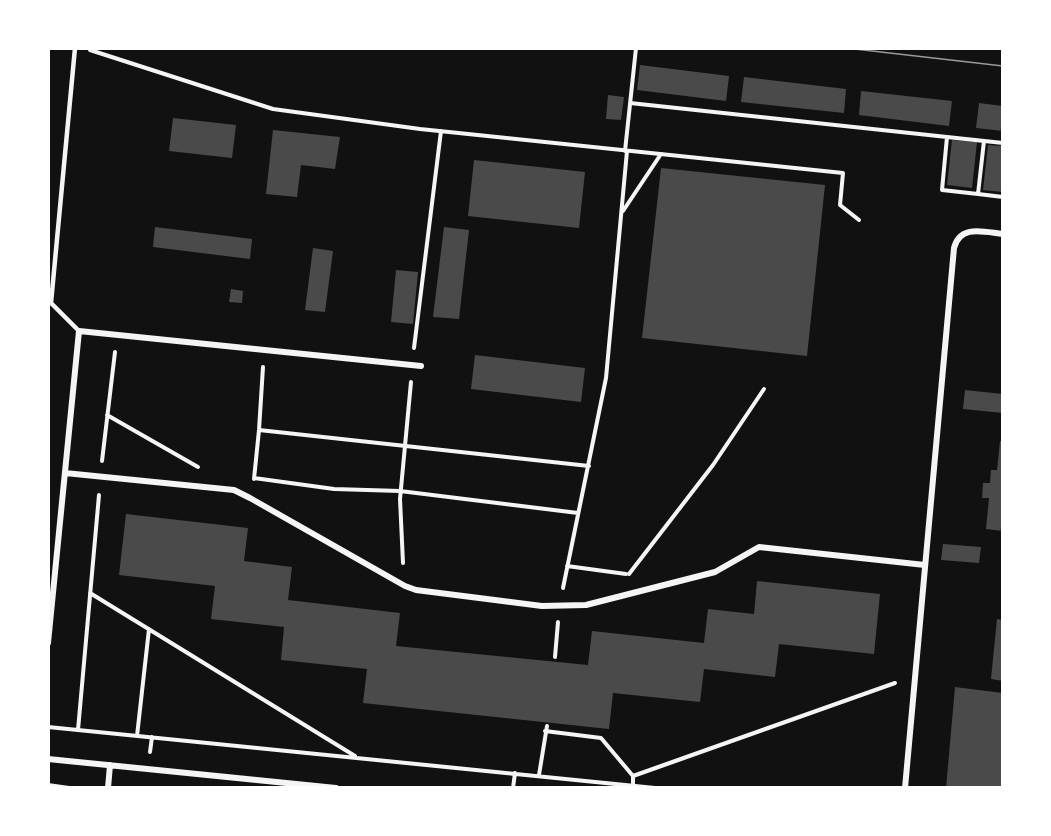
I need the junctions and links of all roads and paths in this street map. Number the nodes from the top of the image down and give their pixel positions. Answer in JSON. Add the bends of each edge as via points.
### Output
{"nodes":[{"id":1,"x":75,"y":48,"type":"edge"},
{"id":2,"x":84,"y":48,"type":"edge"},
{"id":3,"x":636,"y":48,"type":"edge"},
{"id":4,"x":630,"y":103,"type":"junction"},
{"id":5,"x":947,"y":137,"type":"junction"},
{"id":6,"x":984,"y":141,"type":"junction"},
{"id":7,"x":1003,"y":142,"type":"edge"},
{"id":8,"x":626,"y":151,"type":"junction"},
{"id":9,"x":661,"y":154,"type":"junction"},
{"id":10,"x":978,"y":194,"type":"junction"},
{"id":11,"x":1003,"y":196,"type":"edge"},
{"id":12,"x":622,"y":213,"type":"junction"},
{"id":13,"x":859,"y":220,"type":"dead end"},
{"id":14,"x":1003,"y":234,"type":"edge"},
{"id":15,"x":79,"y":331,"type":"junction"},
{"id":16,"x":117,"y":335,"type":"junction"},
{"id":17,"x":264,"y":350,"type":"junction"},
{"id":18,"x":421,"y":366,"type":"dead end"},
{"id":19,"x":764,"y":389,"type":"dead end"},
{"id":20,"x":108,"y":415,"type":"junction"},
{"id":21,"x":259,"y":430,"type":"junction"},
{"id":22,"x":589,"y":466,"type":"junction"},
{"id":23,"x":199,"y":468,"type":"dead end"},
{"id":24,"x":65,"y":473,"type":"junction"},
{"id":25,"x":100,"y":477,"type":"junction"},
{"id":26,"x":254,"y":478,"type":"junction"},
{"id":27,"x":250,"y":498,"type":"junction"},
{"id":28,"x":578,"y":513,"type":"junction"},
{"id":29,"x":925,"y":565,"type":"junction"},
{"id":30,"x":567,"y":566,"type":"junction"},
{"id":31,"x":629,"y":574,"type":"junction"},
{"id":32,"x":640,"y":576,"type":"dead end"},
{"id":33,"x":89,"y":593,"type":"junction"},
{"id":34,"x":610,"y":598,"type":"junction"},
{"id":35,"x":559,"y":606,"type":"junction"},
{"id":36,"x":148,"y":629,"type":"junction"},
{"id":37,"x":48,"y":643,"type":"edge"},
{"id":38,"x":555,"y":657,"type":"dead end"},
{"id":39,"x":895,"y":683,"type":"dead end"},
{"id":40,"x":547,"y":726,"type":"dead end"},
{"id":41,"x":48,"y":727,"type":"edge"},
{"id":42,"x":78,"y":730,"type":"junction"},
{"id":43,"x":545,"y":731,"type":"junction"},
{"id":44,"x":137,"y":736,"type":"junction"},
{"id":45,"x":358,"y":758,"type":"junction"},
{"id":46,"x":48,"y":759,"type":"edge"},
{"id":47,"x":110,"y":765,"type":"junction"},
{"id":48,"x":515,"y":773,"type":"junction"},
{"id":49,"x":539,"y":775,"type":"junction"},
{"id":50,"x":633,"y":776,"type":"junction"},
{"id":51,"x":261,"y":784,"type":"edge"},
{"id":52,"x":48,"y":785,"type":"edge"},
{"id":53,"x":633,"y":786,"type":"junction"},
{"id":54,"x":69,"y":788,"type":"edge"},
{"id":55,"x":108,"y":788,"type":"edge"},
{"id":56,"x":336,"y":788,"type":"edge"},
{"id":57,"x":513,"y":788,"type":"edge"},
{"id":58,"x":655,"y":788,"type":"edge"},
{"id":59,"x":905,"y":788,"type":"edge"}],
"edges":[{"from":1,"to":15,"type":"lane","via":[[51,303]]},
{"from":2,"to":8,"type":"path","via":[[273,109]]},
{"from":3,"to":4,"type":"path"},
{"from":4,"to":5,"type":"path"},
{"from":4,"to":8,"type":"path"},
{"from":5,"to":6,"type":"path"},
{"from":5,"to":10,"type":"path","via":[[942,190]]},
{"from":6,"to":7,"type":"path"},
{"from":6,"to":10,"type":"path"},
{"from":8,"to":9,"type":"path"},
{"from":8,"to":12,"type":"path"},
{"from":9,"to":12,"type":"path"},
{"from":9,"to":13,"type":"path","via":[[843,173],[840,205]]},
{"from":10,"to":11,"type":"path"},
{"from":12,"to":22,"type":"path","via":[[606,378]]},
{"from":14,"to":29,"type":"street","via":[[969,231],[955,244]]},
{"from":15,"to":16,"type":"street"},
{"from":15,"to":24,"type":"street"},
{"from":16,"to":17,"type":"street"},
{"from":16,"to":20,"type":"path"},
{"from":17,"to":18,"type":"street"},
{"from":17,"to":21,"type":"path"},
{"from":19,"to":31,"type":"path","via":[[713,465]]},
{"from":20,"to":23,"type":"path"},
{"from":20,"to":25,"type":"path"},
{"from":21,"to":22,"type":"path"},
{"from":21,"to":26,"type":"path"},
{"from":22,"to":28,"type":"path"},
{"from":24,"to":25,"type":"street"},
{"from":24,"to":37,"type":"street"},
{"from":25,"to":27,"type":"street","via":[[234,490]]},
{"from":25,"to":33,"type":"path"},
{"from":26,"to":27,"type":"path"},
{"from":26,"to":28,"type":"path"},
{"from":27,"to":35,"type":"street","via":[[416,590]]},
{"from":28,"to":30,"type":"path"},
{"from":29,"to":34,"type":"street","via":[[759,547],[715,572]]},
{"from":29,"to":59,"type":"street"},
{"from":30,"to":31,"type":"path"},
{"from":30,"to":35,"type":"path"},
{"from":31,"to":32,"type":"path"},
{"from":31,"to":34,"type":"path"},
{"from":33,"to":36,"type":"path"},
{"from":33,"to":42,"type":"path"},
{"from":34,"to":35,"type":"street","via":[[586,605]]},
{"from":35,"to":38,"type":"path"},
{"from":36,"to":44,"type":"path"},
{"from":36,"to":45,"type":"path"},
{"from":39,"to":50,"type":"path"},
{"from":40,"to":43,"type":"path"},
{"from":41,"to":42,"type":"path"},
{"from":42,"to":44,"type":"path"},
{"from":43,"to":49,"type":"path"},
{"from":43,"to":50,"type":"path","via":[[601,738]]},
{"from":44,"to":45,"type":"path"},
{"from":45,"to":48,"type":"path"},
{"from":46,"to":47,"type":"street"},
{"from":47,"to":51,"type":"street"},
{"from":47,"to":55,"type":"street"},
{"from":48,"to":49,"type":"path"},
{"from":48,"to":57,"type":"path"},
{"from":49,"to":53,"type":"path"},
{"from":50,"to":53,"type":"path"},
{"from":51,"to":56,"type":"street"},
{"from":52,"to":54,"type":"path"},
{"from":53,"to":58,"type":"path"}]}
